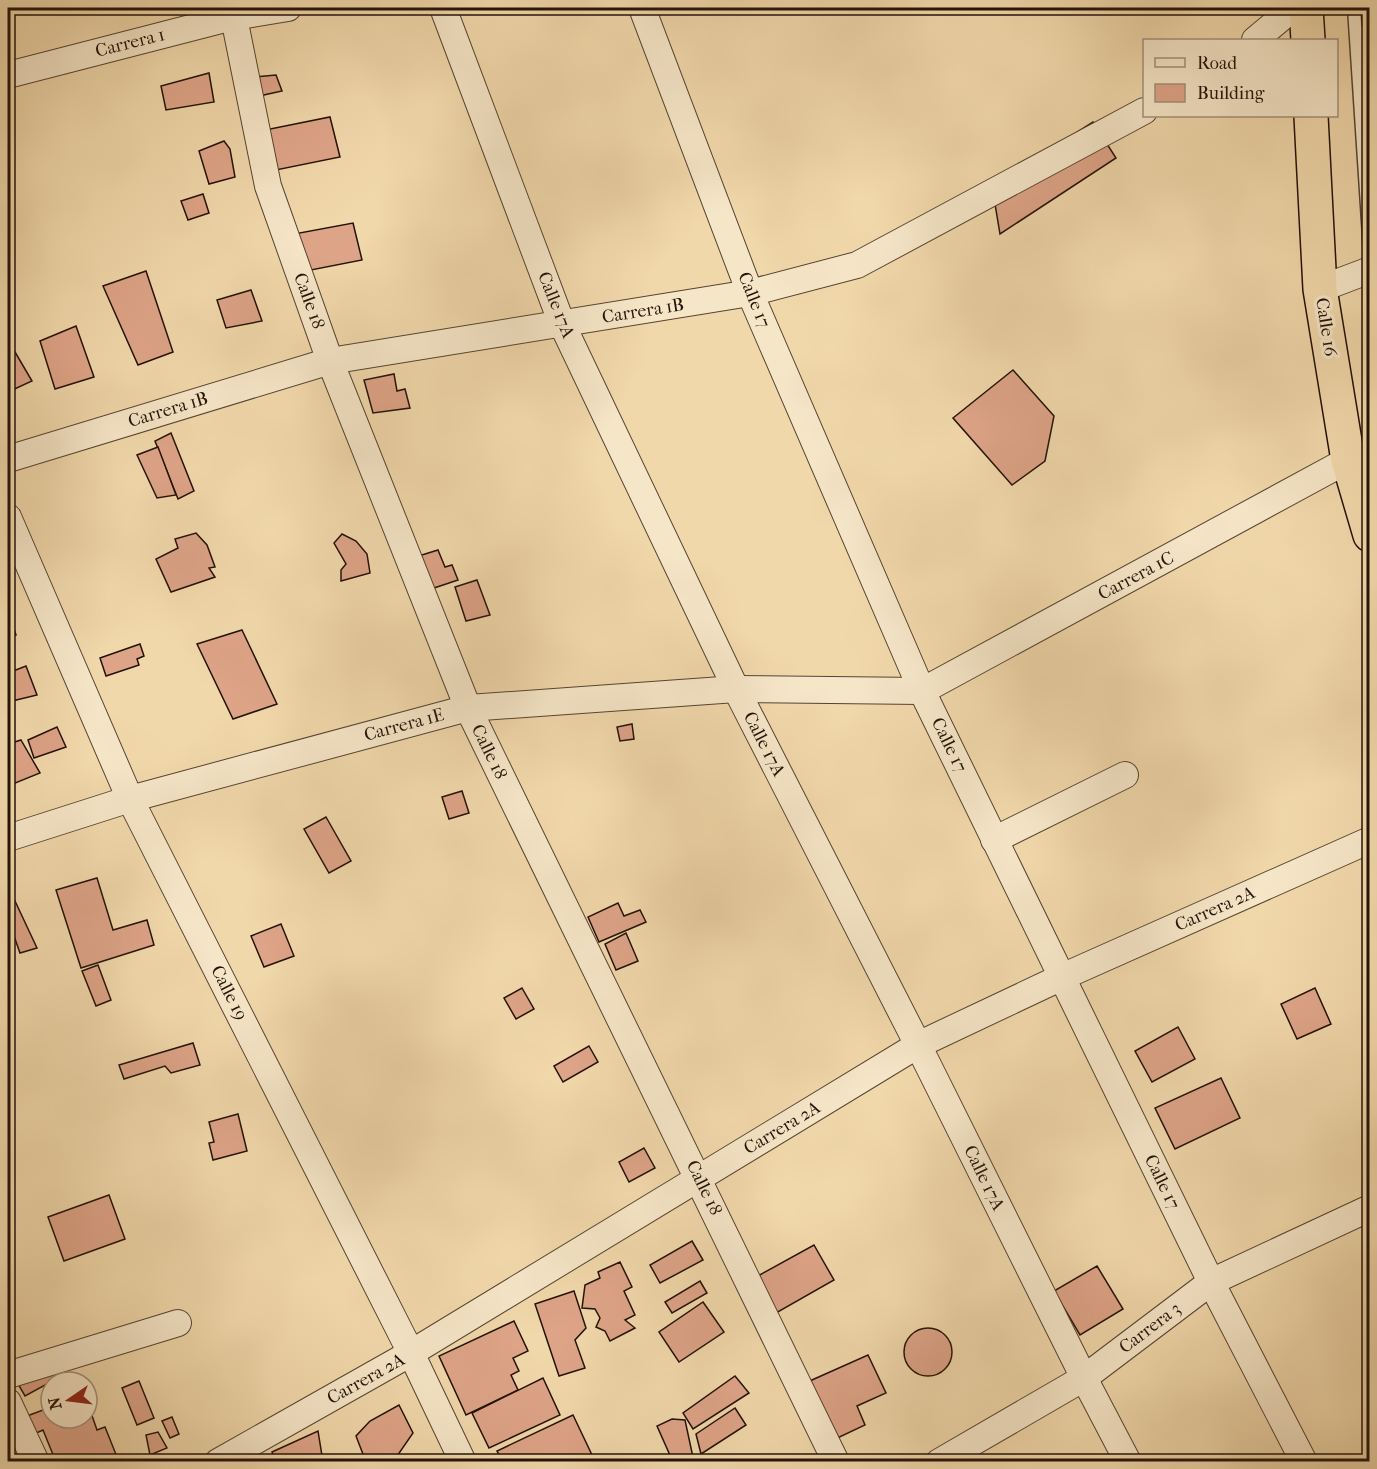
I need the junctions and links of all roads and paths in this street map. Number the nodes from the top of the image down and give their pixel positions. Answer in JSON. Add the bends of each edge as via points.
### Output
{"nodes":[{"id":1,"x":288,"y":8,"type":"edge"},
{"id":2,"x":443,"y":8,"type":"edge"},
{"id":3,"x":642,"y":8,"type":"edge"},
{"id":4,"x":1293,"y":8,"type":"edge"},
{"id":5,"x":1306,"y":8,"type":"edge"},
{"id":6,"x":1354,"y":8,"type":"edge"},
{"id":7,"x":232,"y":12,"type":"edge"},
{"id":8,"x":1370,"y":32,"type":"edge"},
{"id":9,"x":1356,"y":33,"type":"junction"},
{"id":10,"x":1256,"y":39,"type":"edge"},
{"id":11,"x":1308,"y":39,"type":"edge"},
{"id":12,"x":8,"y":75,"type":"edge"},
{"id":13,"x":1143,"y":112,"type":"edge"},
{"id":14,"x":1311,"y":117,"type":"edge"},
{"id":15,"x":1370,"y":252,"type":"edge"},
{"id":16,"x":1370,"y":270,"type":"edge"},
{"id":17,"x":1320,"y":289,"type":"junction"},
{"id":18,"x":750,"y":293,"type":"junction"},
{"id":19,"x":562,"y":324,"type":"junction"},
{"id":20,"x":330,"y":361,"type":"junction"},
{"id":21,"x":8,"y":459,"type":"edge"},
{"id":22,"x":1348,"y":460,"type":"junction"},
{"id":23,"x":8,"y":517,"type":"edge"},
{"id":24,"x":1370,"y":535,"type":"edge"},
{"id":25,"x":736,"y":689,"type":"junction"},
{"id":26,"x":922,"y":691,"type":"junction"},
{"id":27,"x":468,"y":708,"type":"junction"},
{"id":28,"x":1125,"y":775,"type":"dead end"},
{"id":29,"x":130,"y":799,"type":"junction"},
{"id":30,"x":8,"y":838,"type":"edge"},
{"id":31,"x":994,"y":840,"type":"junction"},
{"id":32,"x":1370,"y":840,"type":"edge"},
{"id":33,"x":1062,"y":977,"type":"junction"},
{"id":34,"x":918,"y":1045,"type":"junction"},
{"id":35,"x":699,"y":1178,"type":"junction"},
{"id":36,"x":1370,"y":1208,"type":"edge"},
{"id":37,"x":1211,"y":1281,"type":"junction"},
{"id":38,"x":178,"y":1323,"type":"dead end"},
{"id":39,"x":411,"y":1353,"type":"junction"},
{"id":40,"x":8,"y":1375,"type":"edge"},
{"id":41,"x":1084,"y":1378,"type":"junction"},
{"id":42,"x":8,"y":1402,"type":"edge"},
{"id":43,"x":36,"y":1461,"type":"edge"},
{"id":44,"x":218,"y":1461,"type":"edge"},
{"id":45,"x":463,"y":1461,"type":"edge"},
{"id":46,"x":836,"y":1461,"type":"edge"},
{"id":47,"x":939,"y":1461,"type":"edge"},
{"id":48,"x":1128,"y":1461,"type":"edge"},
{"id":49,"x":1304,"y":1461,"type":"edge"}],
"edges":[{"from":1,"to":7,"type":"street","name":"Carrera 1"},
{"from":2,"to":19,"type":"street","name":"Calle 17A"},
{"from":3,"to":18,"type":"street","name":"Calle 17"},
{"from":4,"to":10,"type":"street"},
{"from":5,"to":11,"type":"highway"},
{"from":6,"to":9,"type":"lane"},
{"from":7,"to":12,"type":"street","name":"Carrera 1"},
{"from":7,"to":20,"type":"street","name":"Calle 18","via":[[268,186]]},
{"from":8,"to":9,"type":"lane"},
{"from":9,"to":15,"type":"lane"},
{"from":13,"to":18,"type":"street","name":"Carrera 1B","via":[[857,265]]},
{"from":14,"to":17,"type":"highway","name":"Calle 16"},
{"from":16,"to":17,"type":"street"},
{"from":17,"to":22,"type":"highway","name":"Calle 16"},
{"from":18,"to":19,"type":"street","name":"Carrera 1B"},
{"from":18,"to":26,"type":"street","name":"Calle 17"},
{"from":19,"to":20,"type":"street","name":"Carrera 1B"},
{"from":19,"to":25,"type":"street","name":"Calle 17A"},
{"from":20,"to":21,"type":"street","name":"Carrera 1B"},
{"from":20,"to":27,"type":"street","name":"Calle 18"},
{"from":22,"to":24,"type":"highway","name":"Calle 16"},
{"from":22,"to":26,"type":"street","name":"Carrera 1C"},
{"from":23,"to":29,"type":"street","name":"Calle 19"},
{"from":25,"to":26,"type":"street","name":"Carrera 1E"},
{"from":25,"to":27,"type":"street","name":"Carrera 1E"},
{"from":25,"to":34,"type":"street","name":"Calle 17A"},
{"from":26,"to":31,"type":"street","name":"Calle 17"},
{"from":27,"to":29,"type":"street","name":"Carrera 1E"},
{"from":27,"to":35,"type":"street","name":"Calle 18"},
{"from":28,"to":31,"type":"street"},
{"from":29,"to":30,"type":"street","name":"Carrera 1E"},
{"from":29,"to":39,"type":"street","name":"Calle 19"},
{"from":31,"to":33,"type":"street","name":"Calle 17"},
{"from":32,"to":33,"type":"street","name":"Carrera 2A"},
{"from":33,"to":34,"type":"street","name":"Carrera 2A"},
{"from":33,"to":37,"type":"street","name":"Calle 17"},
{"from":34,"to":35,"type":"street","name":"Carrera 2A"},
{"from":34,"to":41,"type":"street","name":"Calle 17A"},
{"from":35,"to":39,"type":"street","name":"Carrera 2A"},
{"from":35,"to":46,"type":"street","name":"Calle 18"},
{"from":36,"to":37,"type":"street","name":"Carrera 3"},
{"from":37,"to":41,"type":"street","name":"Carrera 3"},
{"from":37,"to":49,"type":"street","name":"Calle 17"},
{"from":38,"to":40,"type":"street"},
{"from":39,"to":44,"type":"street","name":"Carrera 2A"},
{"from":39,"to":45,"type":"street","name":"Calle 19"},
{"from":41,"to":47,"type":"street","name":"Carrera 3"},
{"from":41,"to":48,"type":"street","name":"Calle 17A"},
{"from":42,"to":43,"type":"street"}]}
